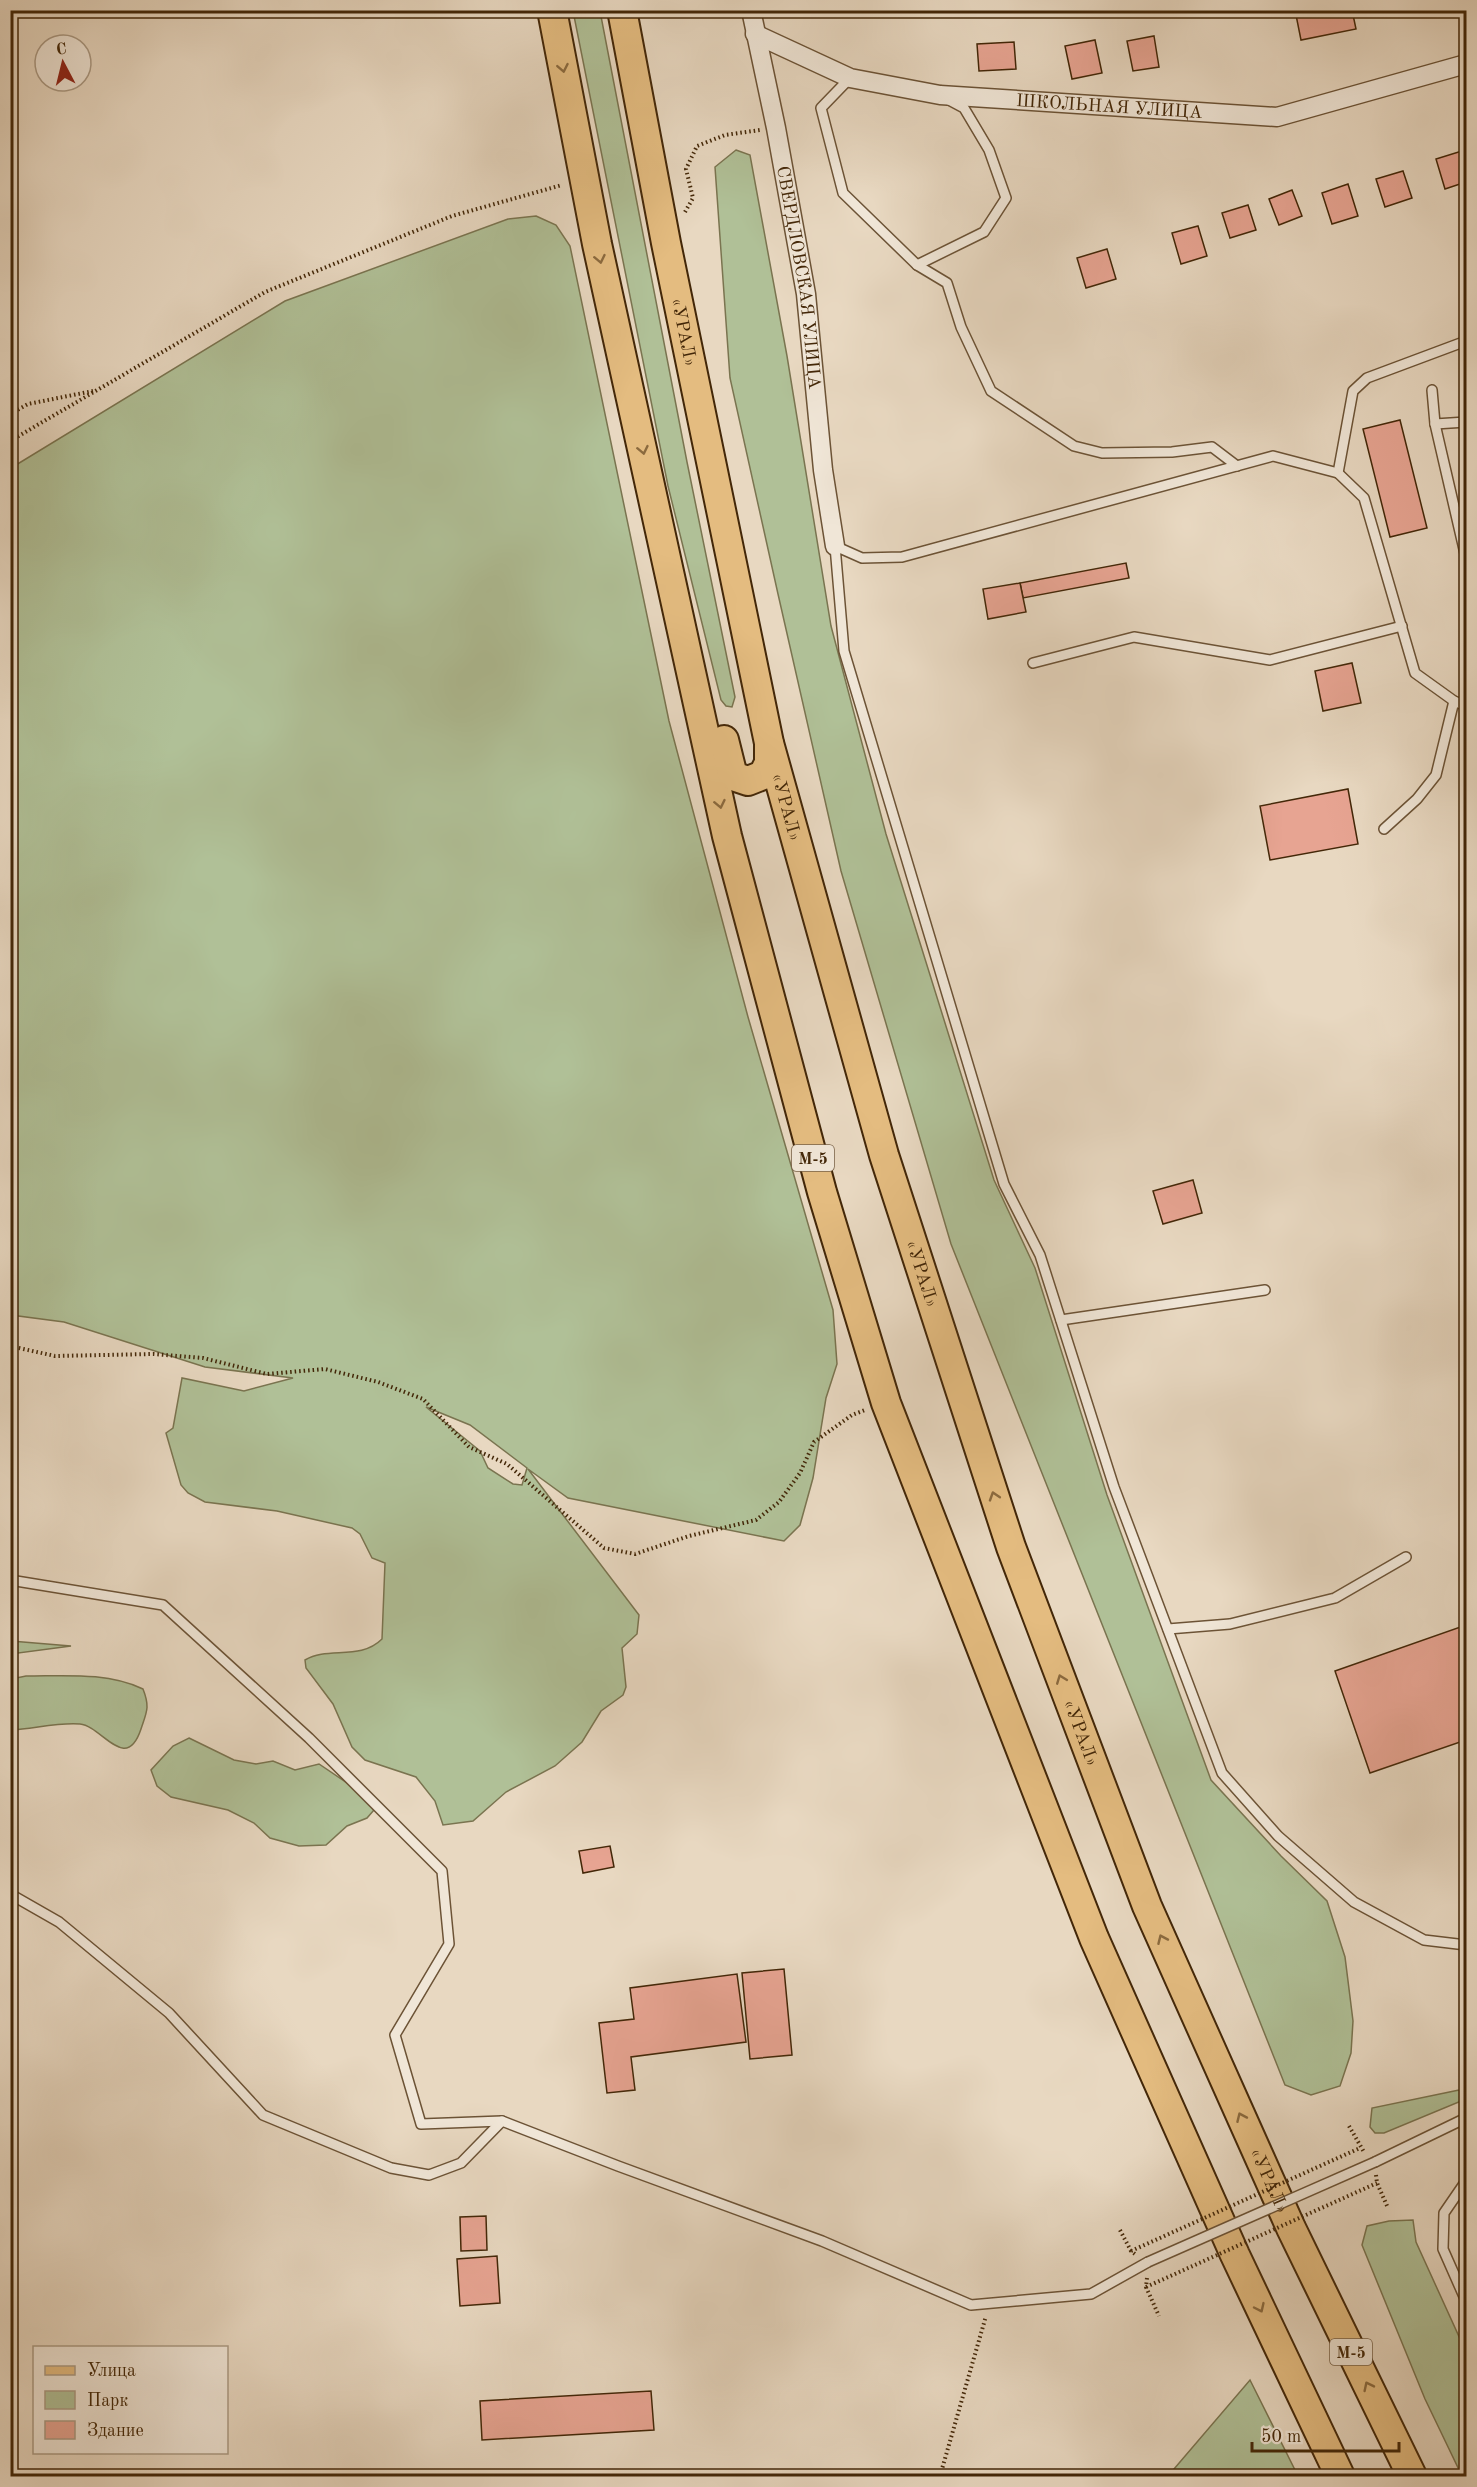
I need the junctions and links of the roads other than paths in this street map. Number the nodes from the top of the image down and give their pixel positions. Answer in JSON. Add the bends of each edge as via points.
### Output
{"nodes":[{"id":1,"x":552,"y":10,"type":"edge"},
{"id":2,"x":622,"y":10,"type":"edge"},
{"id":3,"x":751,"y":10,"type":"edge"},
{"id":4,"x":755,"y":34,"type":"junction"},
{"id":5,"x":1467,"y":64,"type":"edge"},
{"id":6,"x":850,"y":78,"type":"junction"},
{"id":7,"x":940,"y":95,"type":"junction"},
{"id":8,"x":917,"y":264,"type":"junction"},
{"id":9,"x":1467,"y":340,"type":"edge"},
{"id":10,"x":1432,"y":390,"type":"dead end"},
{"id":11,"x":1467,"y":422,"type":"edge"},
{"id":12,"x":1435,"y":424,"type":"junction"},
{"id":13,"x":1237,"y":466,"type":"junction"},
{"id":14,"x":1338,"y":473,"type":"junction"},
{"id":15,"x":835,"y":546,"type":"junction"},
{"id":16,"x":1467,"y":558,"type":"edge"},
{"id":17,"x":1402,"y":626,"type":"junction"},
{"id":18,"x":1033,"y":663,"type":"dead end"},
{"id":19,"x":690,"y":666,"type":"junction"},
{"id":20,"x":1454,"y":701,"type":"junction"},
{"id":21,"x":1467,"y":706,"type":"edge"},
{"id":22,"x":769,"y":743,"type":"junction"},
{"id":23,"x":1384,"y":829,"type":"dead end"},
{"id":24,"x":1265,"y":1290,"type":"dead end"},
{"id":25,"x":1061,"y":1320,"type":"junction"},
{"id":26,"x":1406,"y":1557,"type":"dead end"},
{"id":27,"x":10,"y":1580,"type":"edge"},
{"id":28,"x":1168,"y":1629,"type":"junction"},
{"id":29,"x":10,"y":1894,"type":"edge"},
{"id":30,"x":1467,"y":1945,"type":"edge"},
{"id":31,"x":1467,"y":2118,"type":"edge"},
{"id":32,"x":502,"y":2121,"type":"junction"},
{"id":33,"x":1467,"y":2181,"type":"edge"},
{"id":34,"x":1467,"y":2301,"type":"edge"},
{"id":35,"x":1337,"y":2473,"type":"edge"},
{"id":36,"x":1412,"y":2476,"type":"edge"}],
"edges":[{"from":1,"to":19,"type":"main road","number":"М-5","one_way":true},
{"from":2,"to":22,"type":"main road","name":"«УРАЛ»","number":"М-5"},
{"from":3,"to":4,"type":"street","name":"СВЕРДЛОВСКАЯ УЛИЦА"},
{"from":4,"to":6,"type":"street","name":"ШКОЛЬНАЯ УЛИЦА"},
{"from":4,"to":15,"type":"street","name":"СВЕРДЛОВСКАЯ УЛИЦА","via":[[806,294],[823,470]]},
{"from":5,"to":7,"type":"street","name":"ШКОЛЬНАЯ УЛИЦА","via":[[1276,117]]},
{"from":6,"to":7,"type":"street","name":"ШКОЛЬНАЯ УЛИЦА"},
{"from":6,"to":8,"type":"lane","via":[[821,108],[843,193]]},
{"from":7,"to":8,"type":"lane","via":[[964,108],[988,150],[1006,198],[984,232]]},
{"from":8,"to":13,"type":"lane","via":[[947,283],[991,391],[1074,446],[1102,453],[1212,447]]},
{"from":9,"to":14,"type":"lane","via":[[1367,378],[1353,391]]},
{"from":10,"to":12,"type":"lane"},
{"from":11,"to":12,"type":"lane"},
{"from":12,"to":16,"type":"lane"},
{"from":13,"to":14,"type":"lane","via":[[1273,456]]},
{"from":13,"to":15,"type":"lane","via":[[902,557],[862,558]]},
{"from":14,"to":17,"type":"lane","via":[[1365,498]]},
{"from":15,"to":25,"type":"lane","via":[[844,651],[1005,1184],[1040,1254]]},
{"from":17,"to":18,"type":"lane","via":[[1270,660],[1134,637]]},
{"from":17,"to":20,"type":"lane","via":[[1415,673]]},
{"from":19,"to":22,"type":"main road","via":[[714,700],[733,776],[748,781],[763,775],[769,763]]},
{"from":19,"to":35,"type":"main road","number":"М-5","one_way":true,"via":[[739,882],[822,1192],[886,1403],[1094,1938],[1235,2256]]},
{"from":20,"to":21,"type":"lane"},
{"from":20,"to":23,"type":"lane","via":[[1436,775]]},
{"from":36,"to":22,"type":"main road","name":"«УРАЛ»","number":"М-5","one_way":true,"via":[[1291,2228],[1147,1906],[1011,1547],[884,1155]]},
{"from":24,"to":25,"type":"lane"},
{"from":25,"to":28,"type":"lane","via":[[1114,1487]]},
{"from":26,"to":28,"type":"lane","via":[[1335,1598],[1230,1624]]},
{"from":27,"to":32,"type":"lane","via":[[163,1605],[309,1738],[442,1871],[449,1944],[395,2035],[421,2124]]},
{"from":28,"to":30,"type":"lane","via":[[1222,1773],[1278,1836],[1354,1902],[1424,1940]]},
{"from":29,"to":32,"type":"lane","via":[[59,1922],[169,2013],[263,2115],[391,2169],[429,2175],[461,2163]]},
{"from":31,"to":32,"type":"lane","bridge":true,"via":[[1148,2262],[1090,2294],[971,2305],[822,2241]]},
{"from":33,"to":34,"type":"lane","via":[[1444,2213],[1443,2250]]}]}
